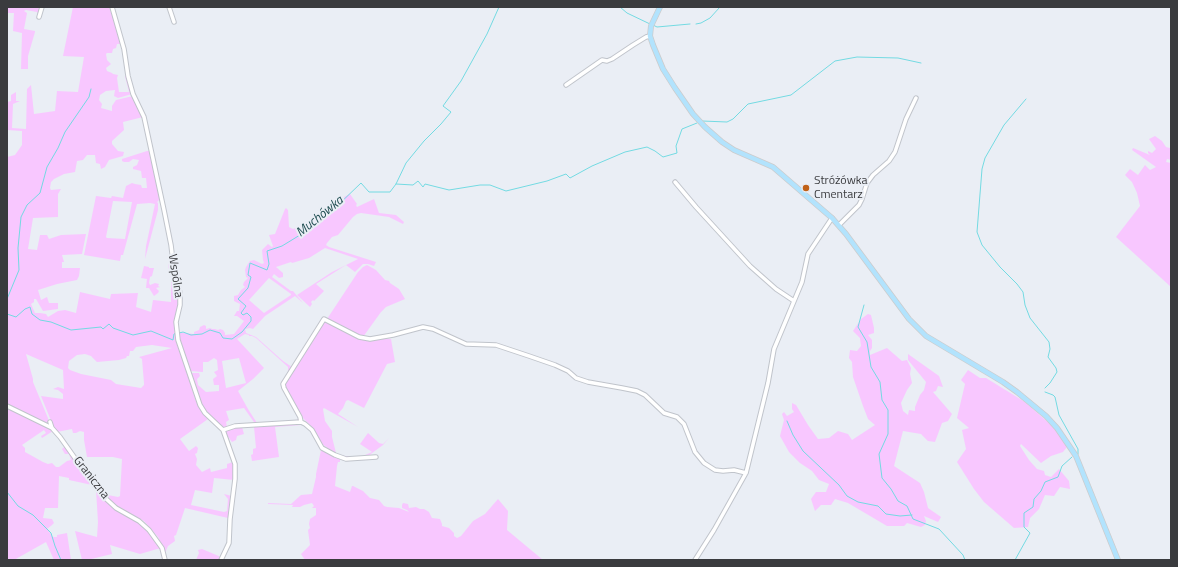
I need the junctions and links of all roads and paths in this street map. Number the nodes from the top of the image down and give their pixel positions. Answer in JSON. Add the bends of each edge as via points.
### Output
{"nodes":[{"id":1,"x":42,"y":7,"type":"edge"},
{"id":2,"x":112,"y":7,"type":"edge"},
{"id":3,"x":169,"y":7,"type":"edge"},
{"id":4,"x":660,"y":7,"type":"edge"},
{"id":5,"x":39,"y":17,"type":"dead end"},
{"id":6,"x":174,"y":22,"type":"dead end"},
{"id":7,"x":650,"y":36,"type":"junction"},
{"id":8,"x":566,"y":84,"type":"dead end"},
{"id":9,"x":916,"y":98,"type":"dead end"},
{"id":10,"x":675,"y":182,"type":"dead end"},
{"id":11,"x":832,"y":218,"type":"junction"},
{"id":12,"x":839,"y":226,"type":"junction"},
{"id":13,"x":794,"y":301,"type":"junction"},
{"id":14,"x":7,"y":406,"type":"edge"},
{"id":15,"x":50,"y":422,"type":"dead end"},
{"id":16,"x":301,"y":422,"type":"junction"},
{"id":17,"x":52,"y":428,"type":"junction"},
{"id":18,"x":223,"y":430,"type":"junction"},
{"id":19,"x":376,"y":457,"type":"dead end"},
{"id":20,"x":746,"y":473,"type":"junction"},
{"id":21,"x":165,"y":560,"type":"edge"},
{"id":22,"x":221,"y":560,"type":"edge"},
{"id":23,"x":695,"y":560,"type":"edge"},
{"id":24,"x":1118,"y":560,"type":"edge"}],
"edges":[{"from":1,"to":5,"type":"street"},
{"from":2,"to":18,"type":"street","name":"Wspólna","via":[[124,48],[132,94],[144,117],[171,245],[180,294],[177,336],[200,405]]},
{"from":3,"to":6,"type":"street"},
{"from":4,"to":7,"type":"main road","via":[[652,24]]},
{"from":7,"to":8,"type":"street","via":[[633,44],[612,60],[602,60]]},
{"from":7,"to":11,"type":"main road","via":[[663,69],[700,122],[734,150],[774,167]]},
{"from":9,"to":12,"type":"street","via":[[892,157],[873,175],[867,183],[859,205]]},
{"from":10,"to":13,"type":"street","via":[[750,266]]},
{"from":11,"to":12,"type":"main road"},
{"from":11,"to":13,"type":"street","via":[[808,254],[802,282]]},
{"from":12,"to":24,"type":"main road","via":[[916,327],[937,344],[1017,392],[1057,428],[1076,456]]},
{"from":13,"to":20,"type":"street","via":[[774,349]]},
{"from":14,"to":17,"type":"street","name":"Graniczna"},
{"from":15,"to":17,"type":"street"},
{"from":16,"to":18,"type":"street","via":[[235,426]]},
{"from":16,"to":19,"type":"street","via":[[312,430],[322,448],[335,455],[346,459]]},
{"from":16,"to":20,"type":"street","via":[[283,384],[324,319],[359,337],[370,339],[393,336],[423,327],[466,344],[496,346],[530,356],[555,365],[588,382],[645,395],[664,413],[677,417],[684,424],[695,452],[704,463],[716,470]]},
{"from":17,"to":21,"type":"street","name":"Graniczna","via":[[103,496],[149,530],[162,548]]},
{"from":18,"to":22,"type":"street","name":"Wspólna","via":[[235,464],[235,479],[229,543]]},
{"from":20,"to":23,"type":"street"}]}
